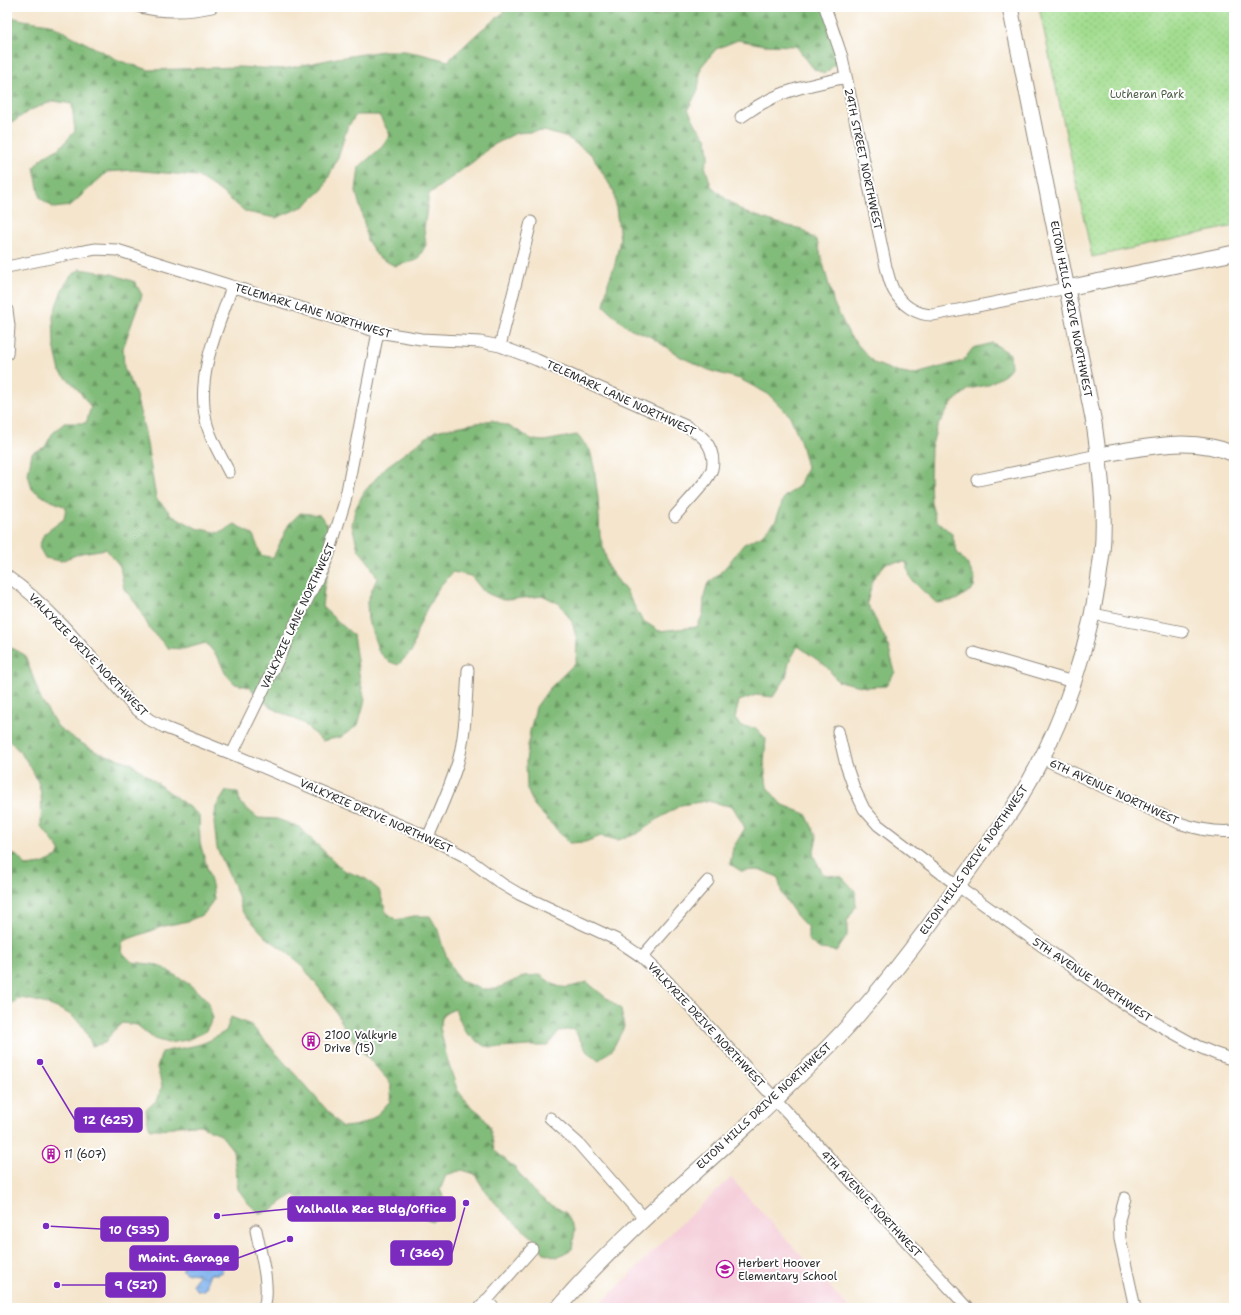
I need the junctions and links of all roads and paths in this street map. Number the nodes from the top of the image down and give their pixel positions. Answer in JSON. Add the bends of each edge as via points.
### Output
{"nodes":[{"id":1,"x":140,"y":7,"type":"edge"},
{"id":2,"x":212,"y":7,"type":"edge"},
{"id":3,"x":825,"y":7,"type":"edge"},
{"id":4,"x":1010,"y":7,"type":"edge"},
{"id":5,"x":846,"y":78,"type":"junction"},
{"id":6,"x":741,"y":117,"type":"dead end"},
{"id":7,"x":531,"y":222,"type":"dead end"},
{"id":8,"x":1234,"y":253,"type":"edge"},
{"id":9,"x":7,"y":267,"type":"edge"},
{"id":10,"x":232,"y":287,"type":"junction"},
{"id":11,"x":1067,"y":288,"type":"junction"},
{"id":12,"x":7,"y":310,"type":"edge"},
{"id":13,"x":378,"y":332,"type":"junction"},
{"id":14,"x":500,"y":346,"type":"junction"},
{"id":15,"x":7,"y":354,"type":"edge"},
{"id":16,"x":1234,"y":454,"type":"edge"},
{"id":17,"x":1098,"y":455,"type":"junction"},
{"id":18,"x":229,"y":472,"type":"dead end"},
{"id":19,"x":978,"y":480,"type":"dead end"},
{"id":20,"x":675,"y":516,"type":"dead end"},
{"id":21,"x":7,"y":576,"type":"edge"},
{"id":22,"x":1093,"y":614,"type":"junction"},
{"id":23,"x":1183,"y":632,"type":"dead end"},
{"id":24,"x":974,"y":653,"type":"dead end"},
{"id":25,"x":468,"y":670,"type":"dead end"},
{"id":26,"x":1073,"y":682,"type":"junction"},
{"id":27,"x":838,"y":732,"type":"dead end"},
{"id":28,"x":232,"y":754,"type":"junction"},
{"id":29,"x":1042,"y":758,"type":"junction"},
{"id":30,"x":1234,"y":831,"type":"edge"},
{"id":31,"x":428,"y":836,"type":"junction"},
{"id":32,"x":708,"y":882,"type":"dead end"},
{"id":33,"x":958,"y":886,"type":"junction"},
{"id":34,"x":642,"y":957,"type":"junction"},
{"id":35,"x":1234,"y":1060,"type":"edge"},
{"id":36,"x":775,"y":1099,"type":"junction"},
{"id":37,"x":550,"y":1118,"type":"dead end"},
{"id":38,"x":1125,"y":1198,"type":"dead end"},
{"id":39,"x":644,"y":1218,"type":"junction"},
{"id":40,"x":256,"y":1230,"type":"dead end"},
{"id":41,"x":532,"y":1249,"type":"dead end"},
{"id":42,"x":487,"y":1305,"type":"edge"},
{"id":43,"x":264,"y":1308,"type":"edge"},
{"id":44,"x":558,"y":1308,"type":"edge"},
{"id":45,"x":968,"y":1308,"type":"edge"},
{"id":46,"x":1135,"y":1308,"type":"edge"}],
"edges":[{"from":1,"to":2,"type":"street","via":[[155,11],[178,12]]},
{"from":3,"to":5,"type":"street","name":"24TH STREET NORTHWEST","via":[[842,57]]},
{"from":4,"to":11,"type":"main road","name":"ELTON HILLS DRIVE NORTHWEST"},
{"from":5,"to":6,"type":"street","via":[[784,93]]},
{"from":5,"to":11,"type":"street","name":"24TH STREET NORTHWEST","via":[[886,267],[893,290],[907,307],[925,315],[933,315]]},
{"from":7,"to":14,"type":"street"},
{"from":8,"to":11,"type":"main road"},
{"from":9,"to":10,"type":"street","name":"TELEMARK LANE NORTHWEST","via":[[96,249],[117,250]]},
{"from":10,"to":13,"type":"street","name":"TELEMARK LANE NORTHWEST"},
{"from":10,"to":18,"type":"street","via":[[207,361],[203,396],[209,431]]},
{"from":11,"to":17,"type":"main road","name":"ELTON HILLS DRIVE NORTHWEST"},
{"from":12,"to":15,"type":"street"},
{"from":13,"to":14,"type":"street","name":"TELEMARK LANE NORTHWEST","via":[[421,340],[480,342]]},
{"from":13,"to":28,"type":"street","name":"VALKYRIE LANE NORTHWEST","via":[[345,501],[328,557]]},
{"from":14,"to":20,"type":"street","name":"TELEMARK LANE NORTHWEST","via":[[559,369],[688,427],[702,436],[710,446],[712,470]]},
{"from":16,"to":17,"type":"main road","via":[[1209,446],[1191,444],[1146,447]]},
{"from":17,"to":19,"type":"street"},
{"from":17,"to":22,"type":"main road","name":"ELTON HILLS DRIVE NORTHWEST","via":[[1102,489],[1102,552]]},
{"from":21,"to":28,"type":"street","name":"VALKYRIE DRIVE NORTHWEST","via":[[48,610],[135,708],[150,720]]},
{"from":22,"to":23,"type":"street"},
{"from":22,"to":26,"type":"main road","name":"ELTON HILLS DRIVE NORTHWEST"},
{"from":24,"to":26,"type":"street"},
{"from":25,"to":31,"type":"street","via":[[465,721],[458,761]]},
{"from":26,"to":29,"type":"main road","name":"ELTON HILLS DRIVE NORTHWEST"},
{"from":27,"to":33,"type":"street","name":"5TH AVENUE NORTHWEST","via":[[846,765],[864,809],[878,825]]},
{"from":28,"to":31,"type":"street","name":"VALKYRIE DRIVE NORTHWEST"},
{"from":29,"to":30,"type":"street","name":"6TH AVENUE NORTHWEST","via":[[1178,823],[1213,831]]},
{"from":29,"to":33,"type":"main road","name":"ELTON HILLS DRIVE NORTHWEST","via":[[1019,799]]},
{"from":31,"to":34,"type":"street","name":"VALKYRIE DRIVE NORTHWEST","via":[[464,856],[508,887],[617,940]]},
{"from":32,"to":34,"type":"street"},
{"from":33,"to":35,"type":"street","name":"5TH AVENUE NORTHWEST","via":[[1143,1016],[1197,1046]]},
{"from":33,"to":36,"type":"main road","name":"ELTON HILLS DRIVE NORTHWEST","via":[[906,957],[855,1018]]},
{"from":34,"to":36,"type":"street","name":"VALKYRIE DRIVE NORTHWEST"},
{"from":36,"to":39,"type":"main road","name":"ELTON HILLS DRIVE NORTHWEST"},
{"from":36,"to":45,"type":"street","name":"4TH AVENUE NORTHWEST"},
{"from":37,"to":39,"type":"street","via":[[579,1144]]},
{"from":38,"to":46,"type":"street","via":[[1120,1220],[1120,1239]]},
{"from":39,"to":44,"type":"main road","name":"ELTON HILLS DRIVE NORTHWEST"},
{"from":40,"to":43,"type":"street","via":[[265,1278]]},
{"from":41,"to":42,"type":"street"}]}
